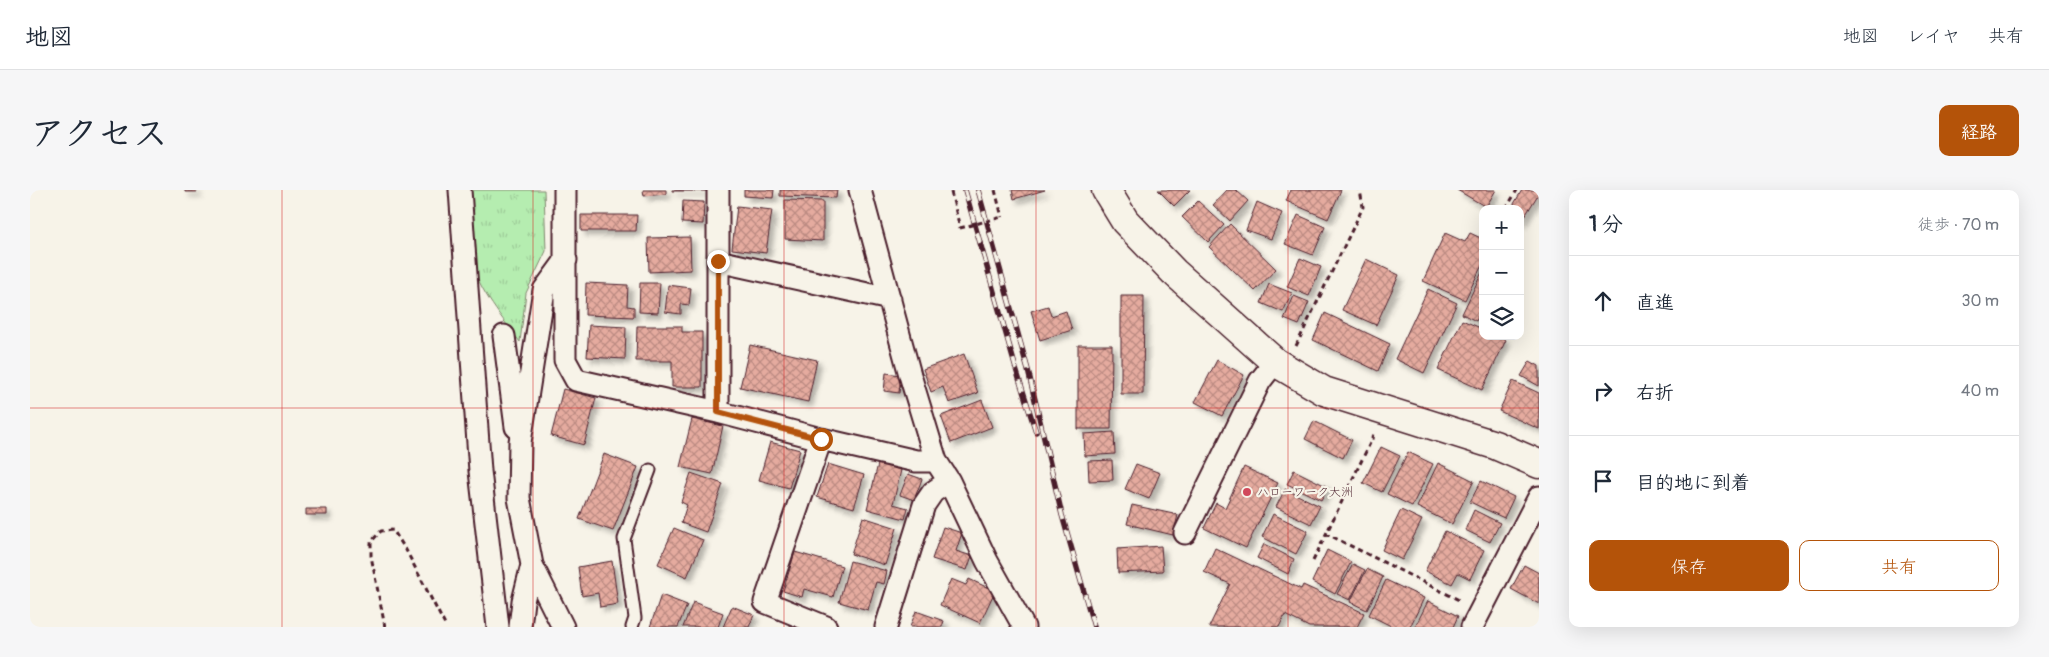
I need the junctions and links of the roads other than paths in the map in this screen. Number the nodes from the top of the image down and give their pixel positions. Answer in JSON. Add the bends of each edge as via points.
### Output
{"nodes":[{"id":1,"x":460,"y":190,"type":"edge"},
{"id":2,"x":565,"y":190,"type":"edge"},
{"id":3,"x":718,"y":190,"type":"edge"},
{"id":4,"x":860,"y":190,"type":"edge"},
{"id":5,"x":1106,"y":190,"type":"edge"},
{"id":6,"x":566,"y":260,"type":"junction"},
{"id":7,"x":718,"y":261,"type":"junction"},
{"id":8,"x":890,"y":299,"type":"junction"},
{"id":9,"x":504,"y":336,"type":"dead end"},
{"id":10,"x":1279,"y":365,"type":"junction"},
{"id":11,"x":718,"y":412,"type":"junction"},
{"id":12,"x":821,"y":439,"type":"junction"},
{"id":13,"x":520,"y":442,"type":"junction"},
{"id":14,"x":1537,"y":458,"type":"edge"},
{"id":15,"x":936,"y":461,"type":"junction"},
{"id":16,"x":650,"y":470,"type":"dead end"},
{"id":17,"x":949,"y":481,"type":"junction"},
{"id":18,"x":1539,"y":497,"type":"edge"},
{"id":19,"x":1185,"y":533,"type":"dead end"},
{"id":20,"x":532,"y":565,"type":"junction"},
{"id":21,"x":1475,"y":619,"type":"edge"},
{"id":22,"x":498,"y":627,"type":"edge"},
{"id":23,"x":520,"y":627,"type":"edge"},
{"id":24,"x":564,"y":627,"type":"edge"},
{"id":25,"x":632,"y":627,"type":"edge"},
{"id":26,"x":826,"y":627,"type":"edge"},
{"id":27,"x":886,"y":627,"type":"edge"},
{"id":28,"x":1024,"y":627,"type":"edge"}],
"edges":[{"from":1,"to":22,"type":"street","via":[[480,472]]},
{"from":2,"to":6,"type":"street"},
{"from":3,"to":7,"type":"street"},
{"from":4,"to":8,"type":"street"},
{"from":5,"to":10,"type":"street","via":[[1125,220],[1174,272]]},
{"from":6,"to":11,"type":"street","via":[[566,360],[576,380]]},
{"from":6,"to":13,"type":"street","via":[[544,290]]},
{"from":7,"to":8,"type":"street"},
{"from":7,"to":11,"type":"street"},
{"from":8,"to":15,"type":"street"},
{"from":9,"to":13,"type":"street"},
{"from":10,"to":14,"type":"street","via":[[1324,390]]},
{"from":10,"to":19,"type":"street","via":[[1260,381]]},
{"from":11,"to":12,"type":"street"},
{"from":12,"to":15,"type":"street","via":[[916,461]]},
{"from":12,"to":26,"type":"street","via":[[765,602]]},
{"from":13,"to":20,"type":"street","via":[[519,498]]},
{"from":15,"to":17,"type":"street"},
{"from":16,"to":25,"type":"lane","via":[[624,539],[635,618]]},
{"from":17,"to":27,"type":"street","via":[[933,492],[924,505]]},
{"from":17,"to":28,"type":"street","via":[[987,561]]},
{"from":18,"to":21,"type":"street"},
{"from":20,"to":23,"type":"street"},
{"from":20,"to":24,"type":"street"}]}
